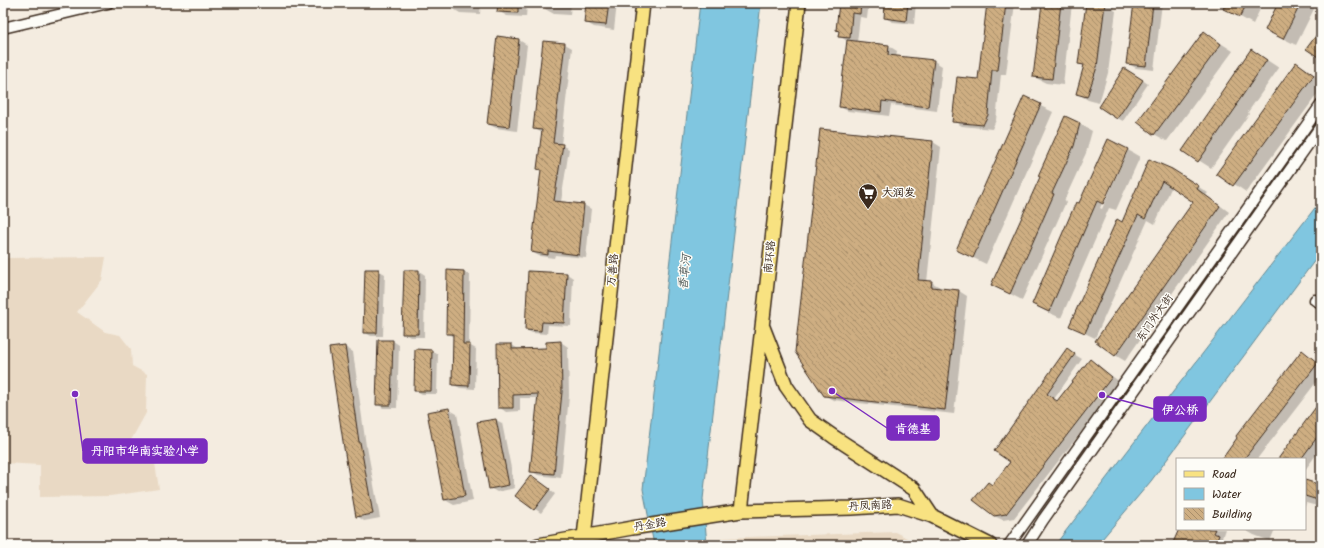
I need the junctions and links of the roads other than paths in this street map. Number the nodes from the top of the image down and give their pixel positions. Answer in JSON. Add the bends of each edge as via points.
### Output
{"nodes":[{"id":1,"x":108,"y":3,"type":"edge"},
{"id":2,"x":643,"y":3,"type":"edge"},
{"id":3,"x":799,"y":3,"type":"edge"},
{"id":4,"x":3,"y":28,"type":"edge"},
{"id":5,"x":1321,"y":105,"type":"edge"},
{"id":6,"x":1321,"y":126,"type":"edge"},
{"id":7,"x":762,"y":324,"type":"junction"},
{"id":8,"x":741,"y":511,"type":"junction"},
{"id":9,"x":715,"y":514,"type":"joint"},
{"id":10,"x":932,"y":516,"type":"junction"},
{"id":11,"x":592,"y":539,"type":"edge"},
{"id":12,"x":538,"y":545,"type":"edge"},
{"id":13,"x":990,"y":545,"type":"edge"},
{"id":14,"x":1009,"y":545,"type":"edge"},
{"id":15,"x":1027,"y":545,"type":"edge"}],
"edges":[{"from":1,"to":4,"type":"street"},
{"from":2,"to":11,"type":"main road","name":"万善路"},
{"from":3,"to":7,"type":"main road","name":"南环路"},
{"from":5,"to":14,"type":"street","name":"东门外大街"},
{"from":6,"to":15,"type":"street"},
{"from":7,"to":8,"type":"main road","name":"南环路"},
{"from":7,"to":10,"type":"main road","via":[[786,386],[810,420],[914,490]]},
{"from":8,"to":9,"type":"main road","name":"丹凤南路"},
{"from":8,"to":10,"type":"main road","name":"丹凤南路","via":[[898,505]]},
{"from":9,"to":11,"type":"main road","name":"丹金路","via":[[632,528]]},
{"from":10,"to":13,"type":"main road","name":"丹凤南路"},
{"from":11,"to":12,"type":"main road","name":"丹金路"}]}
